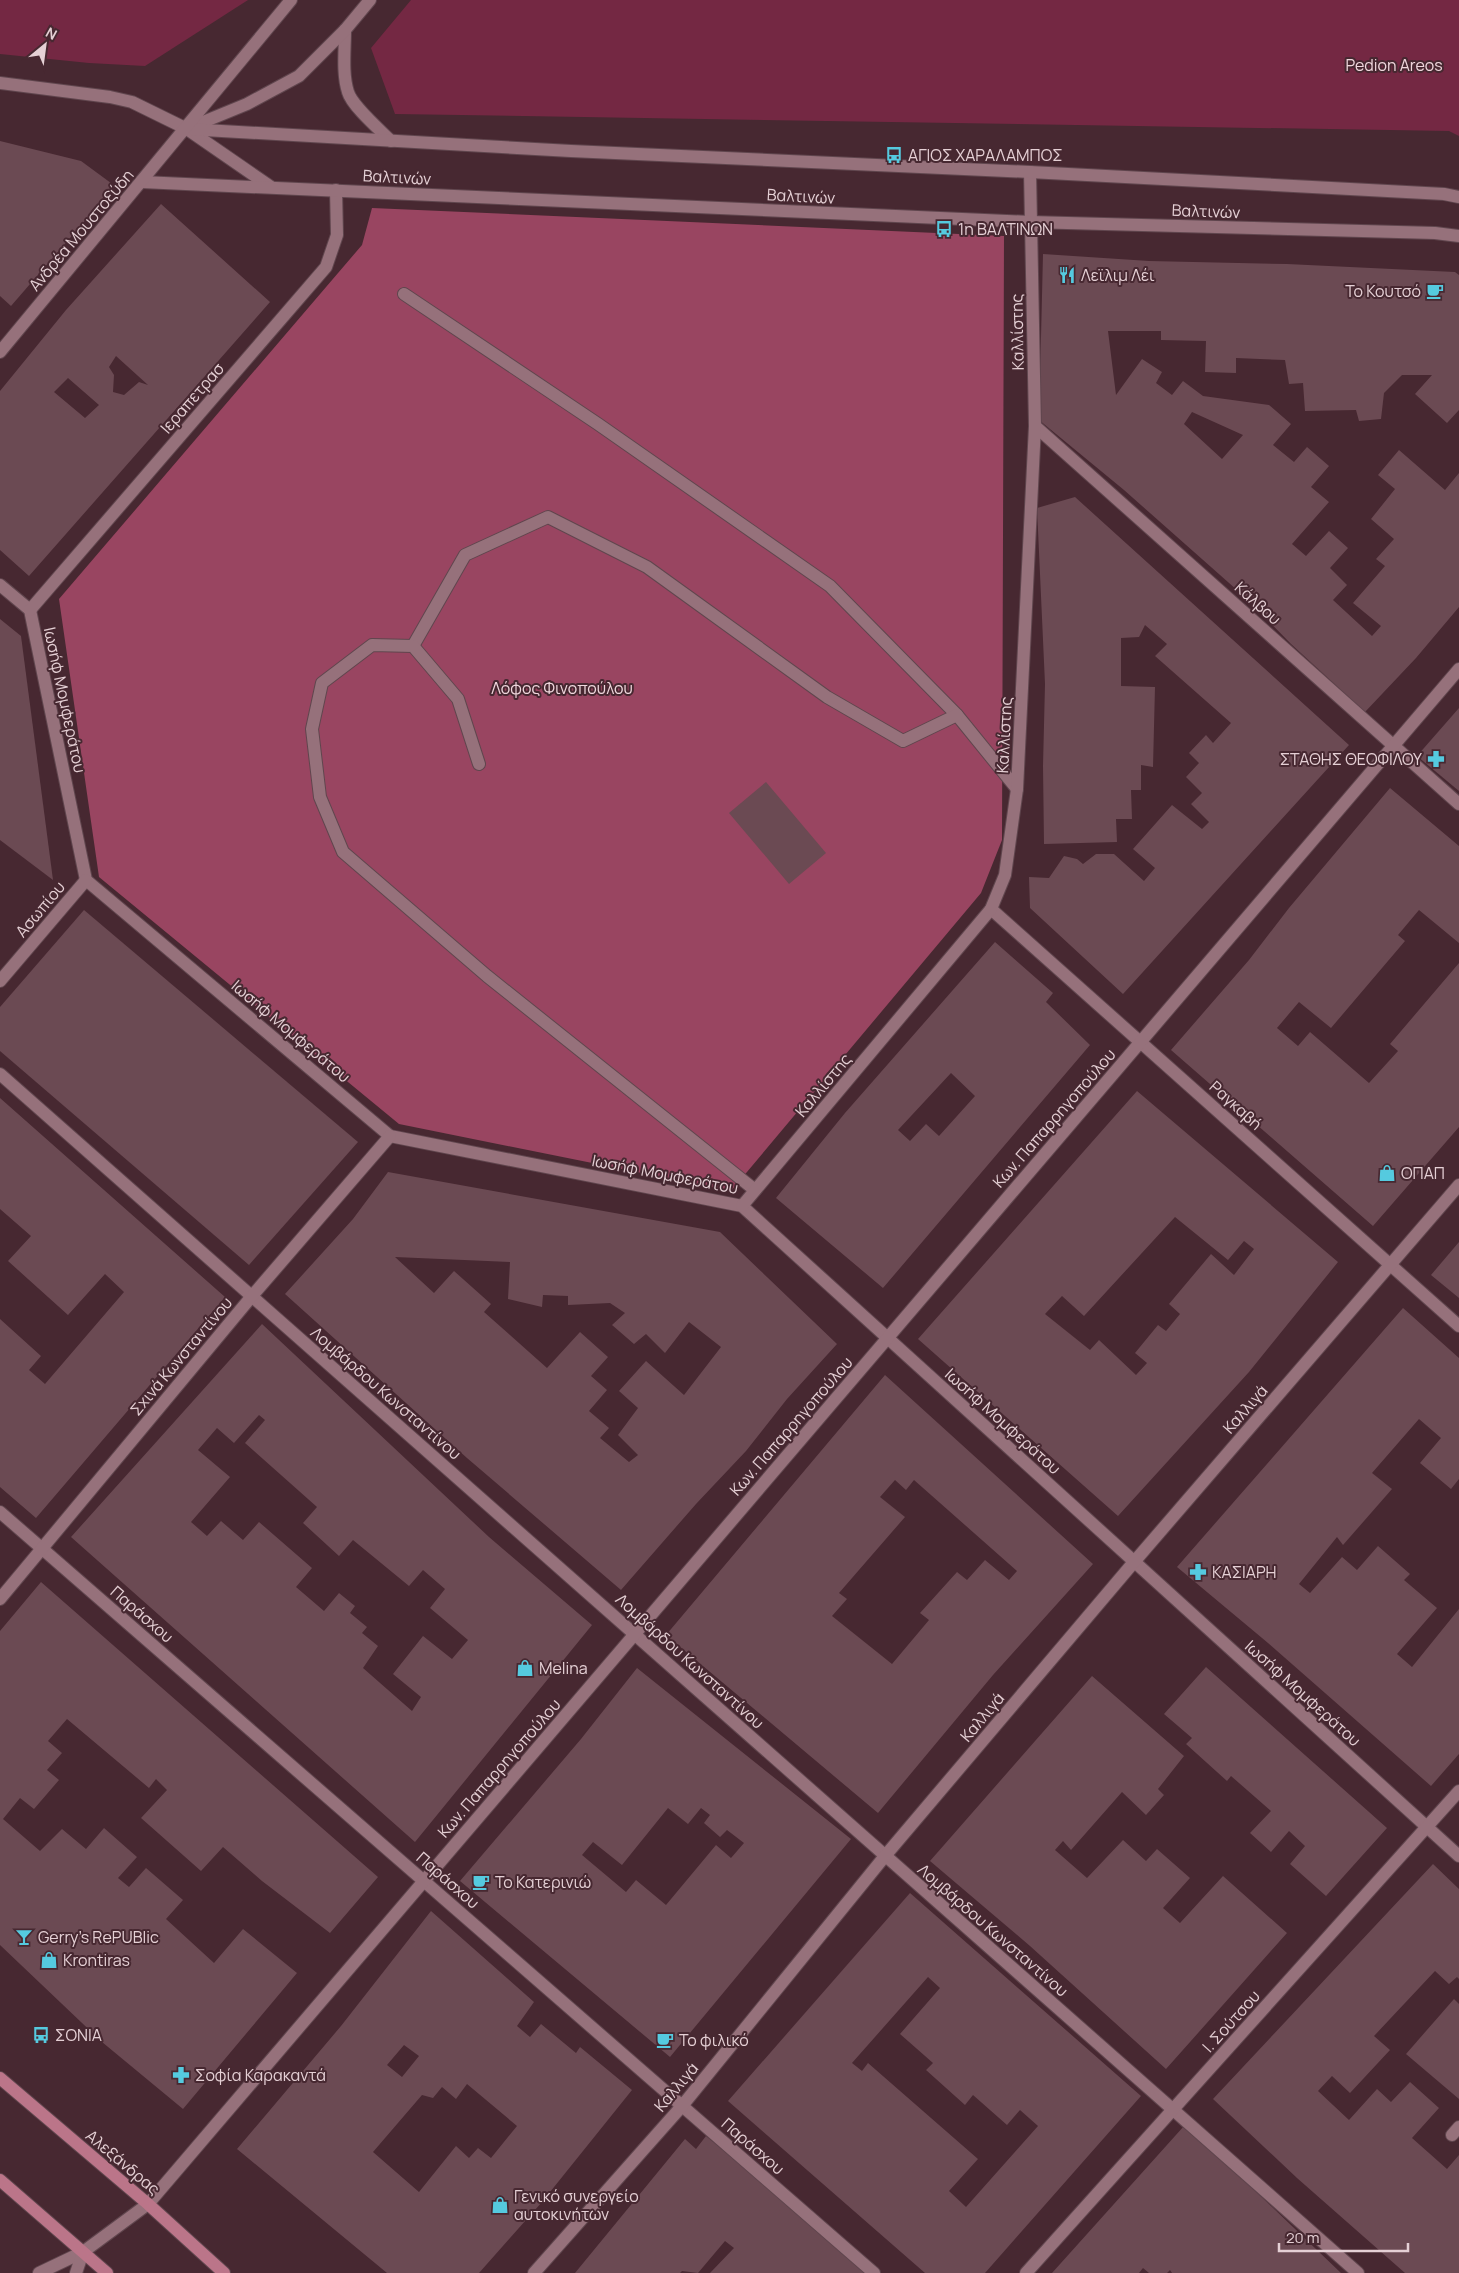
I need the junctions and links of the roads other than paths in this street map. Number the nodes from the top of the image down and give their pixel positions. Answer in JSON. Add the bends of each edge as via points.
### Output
{"nodes":[{"id":1,"x":291,"y":0,"type":"edge"},
{"id":2,"x":370,"y":0,"type":"edge"},
{"id":3,"x":345,"y":30,"type":"junction"},
{"id":4,"x":0,"y":83,"type":"edge"},
{"id":5,"x":186,"y":129,"type":"junction"},
{"id":6,"x":392,"y":140,"type":"junction"},
{"id":7,"x":1030,"y":172,"type":"junction"},
{"id":8,"x":142,"y":182,"type":"junction"},
{"id":9,"x":271,"y":187,"type":"junction"},
{"id":10,"x":336,"y":190,"type":"junction"},
{"id":11,"x":1459,"y":197,"type":"edge"},
{"id":12,"x":1030,"y":222,"type":"junction"},
{"id":13,"x":1459,"y":236,"type":"edge"},
{"id":14,"x":404,"y":294,"type":"dead end"},
{"id":15,"x":0,"y":352,"type":"edge"},
{"id":16,"x":1035,"y":426,"type":"junction"},
{"id":17,"x":0,"y":585,"type":"edge"},
{"id":18,"x":30,"y":610,"type":"junction"},
{"id":19,"x":414,"y":646,"type":"junction"},
{"id":20,"x":1459,"y":668,"type":"edge"},
{"id":21,"x":957,"y":715,"type":"junction"},
{"id":22,"x":1393,"y":746,"type":"junction"},
{"id":23,"x":478,"y":764,"type":"dead end"},
{"id":24,"x":1017,"y":789,"type":"junction"},
{"id":25,"x":1459,"y":804,"type":"edge"},
{"id":26,"x":86,"y":880,"type":"junction"},
{"id":27,"x":991,"y":910,"type":"junction"},
{"id":28,"x":0,"y":981,"type":"edge"},
{"id":29,"x":1140,"y":1042,"type":"junction"},
{"id":30,"x":0,"y":1074,"type":"edge"},
{"id":31,"x":390,"y":1136,"type":"junction"},
{"id":32,"x":1459,"y":1185,"type":"edge"},
{"id":33,"x":755,"y":1190,"type":"junction"},
{"id":34,"x":742,"y":1206,"type":"junction"},
{"id":35,"x":1390,"y":1264,"type":"junction"},
{"id":36,"x":252,"y":1296,"type":"junction"},
{"id":37,"x":1459,"y":1326,"type":"edge"},
{"id":38,"x":888,"y":1338,"type":"junction"},
{"id":39,"x":0,"y":1512,"type":"edge"},
{"id":40,"x":43,"y":1549,"type":"junction"},
{"id":41,"x":1134,"y":1562,"type":"junction"},
{"id":42,"x":0,"y":1599,"type":"edge"},
{"id":43,"x":634,"y":1634,"type":"junction"},
{"id":44,"x":1459,"y":1791,"type":"edge"},
{"id":45,"x":1427,"y":1827,"type":"junction"},
{"id":46,"x":885,"y":1856,"type":"junction"},
{"id":47,"x":1459,"y":1856,"type":"edge"},
{"id":48,"x":424,"y":1880,"type":"junction"},
{"id":49,"x":0,"y":2078,"type":"edge"},
{"id":50,"x":682,"y":2106,"type":"junction"},
{"id":51,"x":1173,"y":2110,"type":"junction"},
{"id":52,"x":0,"y":2180,"type":"edge"},
{"id":53,"x":148,"y":2204,"type":"junction"},
{"id":54,"x":83,"y":2252,"type":"junction"},
{"id":55,"x":39,"y":2273,"type":"edge"},
{"id":56,"x":76,"y":2273,"type":"edge"},
{"id":57,"x":107,"y":2273,"type":"edge"},
{"id":58,"x":224,"y":2273,"type":"edge"},
{"id":59,"x":534,"y":2273,"type":"edge"},
{"id":60,"x":874,"y":2273,"type":"edge"},
{"id":61,"x":1026,"y":2273,"type":"edge"},
{"id":62,"x":1358,"y":2273,"type":"edge"}],
"edges":[{"from":1,"to":5,"type":"street","name":"Ανδρέα Μουστοξύδη"},
{"from":2,"to":3,"type":"street","name":"Ανδρέα Μουστοξύδη"},
{"from":3,"to":5,"type":"street","name":"Ανδρέα Μουστοξύδη","via":[[299,76],[247,104]]},
{"from":3,"to":6,"type":"street","via":[[348,94]]},
{"from":4,"to":5,"type":"street","via":[[132,102]]},
{"from":5,"to":6,"type":"street","name":"Βαλτινών"},
{"from":5,"to":8,"type":"street","name":"Ανδρέα Μουστοξύδη"},
{"from":5,"to":9,"type":"street"},
{"from":6,"to":7,"type":"street","name":"Βαλτινών"},
{"from":7,"to":11,"type":"street","name":"Βαλτινών"},
{"from":7,"to":12,"type":"street","name":"Καλλίστης"},
{"from":8,"to":9,"type":"street","name":"Βαλτινών"},
{"from":8,"to":15,"type":"street","name":"Ανδρέα Μουστοξύδη"},
{"from":9,"to":10,"type":"street","name":"Βαλτινών"},
{"from":10,"to":12,"type":"street","name":"Βαλτινών"},
{"from":10,"to":18,"type":"street","name":"Ιεραπετρασ","via":[[337,235],[326,267]]},
{"from":12,"to":13,"type":"street","name":"Βαλτινών"},
{"from":12,"to":16,"type":"street","name":"Καλλίστης"},
{"from":14,"to":21,"type":"street","via":[[830,586]]},
{"from":16,"to":22,"type":"street","name":"Κάλβου"},
{"from":16,"to":24,"type":"street","name":"Καλλίστης"},
{"from":17,"to":18,"type":"street","name":"Ιωσήφ Μομφεράτου"},
{"from":18,"to":26,"type":"street","name":"Ιωσήφ Μομφεράτου"},
{"from":19,"to":21,"type":"street","via":[[465,555],[548,517],[647,567],[827,697],[903,741]]},
{"from":19,"to":23,"type":"street","via":[[458,699]]},
{"from":19,"to":33,"type":"street","via":[[372,645],[322,683],[312,729],[320,797],[343,852],[488,976]]},
{"from":20,"to":22,"type":"street","name":"Κων. Παπαρρηγοπούλου"},
{"from":21,"to":24,"type":"street"},
{"from":22,"to":25,"type":"street","name":"Κάλβου"},
{"from":22,"to":29,"type":"street","name":"Κων. Παπαρρηγοπούλου"},
{"from":24,"to":27,"type":"street","name":"Καλλίστης","via":[[1006,875]]},
{"from":26,"to":28,"type":"street","name":"Ασωπίου"},
{"from":26,"to":31,"type":"street","name":"Ιωσήφ Μομφεράτου"},
{"from":27,"to":29,"type":"street","name":"Ραγκαβή"},
{"from":27,"to":33,"type":"street","name":"Καλλίστης"},
{"from":29,"to":35,"type":"street","name":"Ραγκαβή"},
{"from":29,"to":38,"type":"street","name":"Κων. Παπαρρηγοπούλου"},
{"from":30,"to":36,"type":"street","name":"Λομβάρδου Κωνσταντίνου"},
{"from":31,"to":34,"type":"street","name":"Ιωσήφ Μομφεράτου"},
{"from":31,"to":36,"type":"street","name":"Σχινά Κωνσταντίνου"},
{"from":32,"to":35,"type":"street","name":"Καλλιγά"},
{"from":33,"to":34,"type":"street","name":"Καλλίστης"},
{"from":34,"to":38,"type":"street","name":"Ιωσήφ Μομφεράτου"},
{"from":35,"to":37,"type":"street","name":"Ραγκαβή"},
{"from":35,"to":41,"type":"street","name":"Καλλιγά"},
{"from":36,"to":40,"type":"street","name":"Σχινά Κωνσταντίνου"},
{"from":36,"to":43,"type":"street","name":"Λομβάρδου Κωνσταντίνου"},
{"from":38,"to":41,"type":"street","name":"Ιωσήφ Μομφεράτου"},
{"from":38,"to":43,"type":"street","name":"Κων. Παπαρρηγοπούλου"},
{"from":39,"to":40,"type":"street","name":"Παράσχου"},
{"from":40,"to":42,"type":"street","name":"Σχινά Κωνσταντίνου"},
{"from":40,"to":48,"type":"street","name":"Παράσχου"},
{"from":41,"to":45,"type":"street","name":"Ιωσήφ Μομφεράτου"},
{"from":41,"to":46,"type":"street","name":"Καλλιγά"},
{"from":43,"to":46,"type":"street","name":"Λομβάρδου Κωνσταντίνου"},
{"from":43,"to":48,"type":"street","name":"Κων. Παπαρρηγοπούλου"},
{"from":44,"to":45,"type":"street","name":"Ι. Σούτσου"},
{"from":45,"to":47,"type":"street","name":"Ιωσήφ Μομφεράτου"},
{"from":45,"to":51,"type":"street","name":"Ι. Σούτσου"},
{"from":46,"to":50,"type":"street","name":"Καλλιγά"},
{"from":46,"to":51,"type":"street","name":"Λομβάρδου Κωνσταντίνου"},
{"from":48,"to":50,"type":"street","name":"Παράσχου"},
{"from":48,"to":53,"type":"street","name":"Κων. Παπαρρηγοπούλου"},
{"from":49,"to":53,"type":"main road","name":"Αλεξάνδρας"},
{"from":50,"to":59,"type":"street","name":"Καλλιγά"},
{"from":50,"to":60,"type":"street","name":"Παράσχου"},
{"from":51,"to":61,"type":"street","name":"Ι. Σούτσου"},
{"from":51,"to":62,"type":"street","name":"Λομβάρδου Κωνσταντίνου"},
{"from":52,"to":54,"type":"main road"},
{"from":53,"to":54,"type":"street","name":"Κων. Παπαρρηγοπούλου"},
{"from":53,"to":58,"type":"main road","name":"Αλεξάνδρας"},
{"from":54,"to":55,"type":"street","name":"Κων. Παπαρρηγοπούλου"},
{"from":54,"to":56,"type":"street"},
{"from":54,"to":57,"type":"main road"}]}
